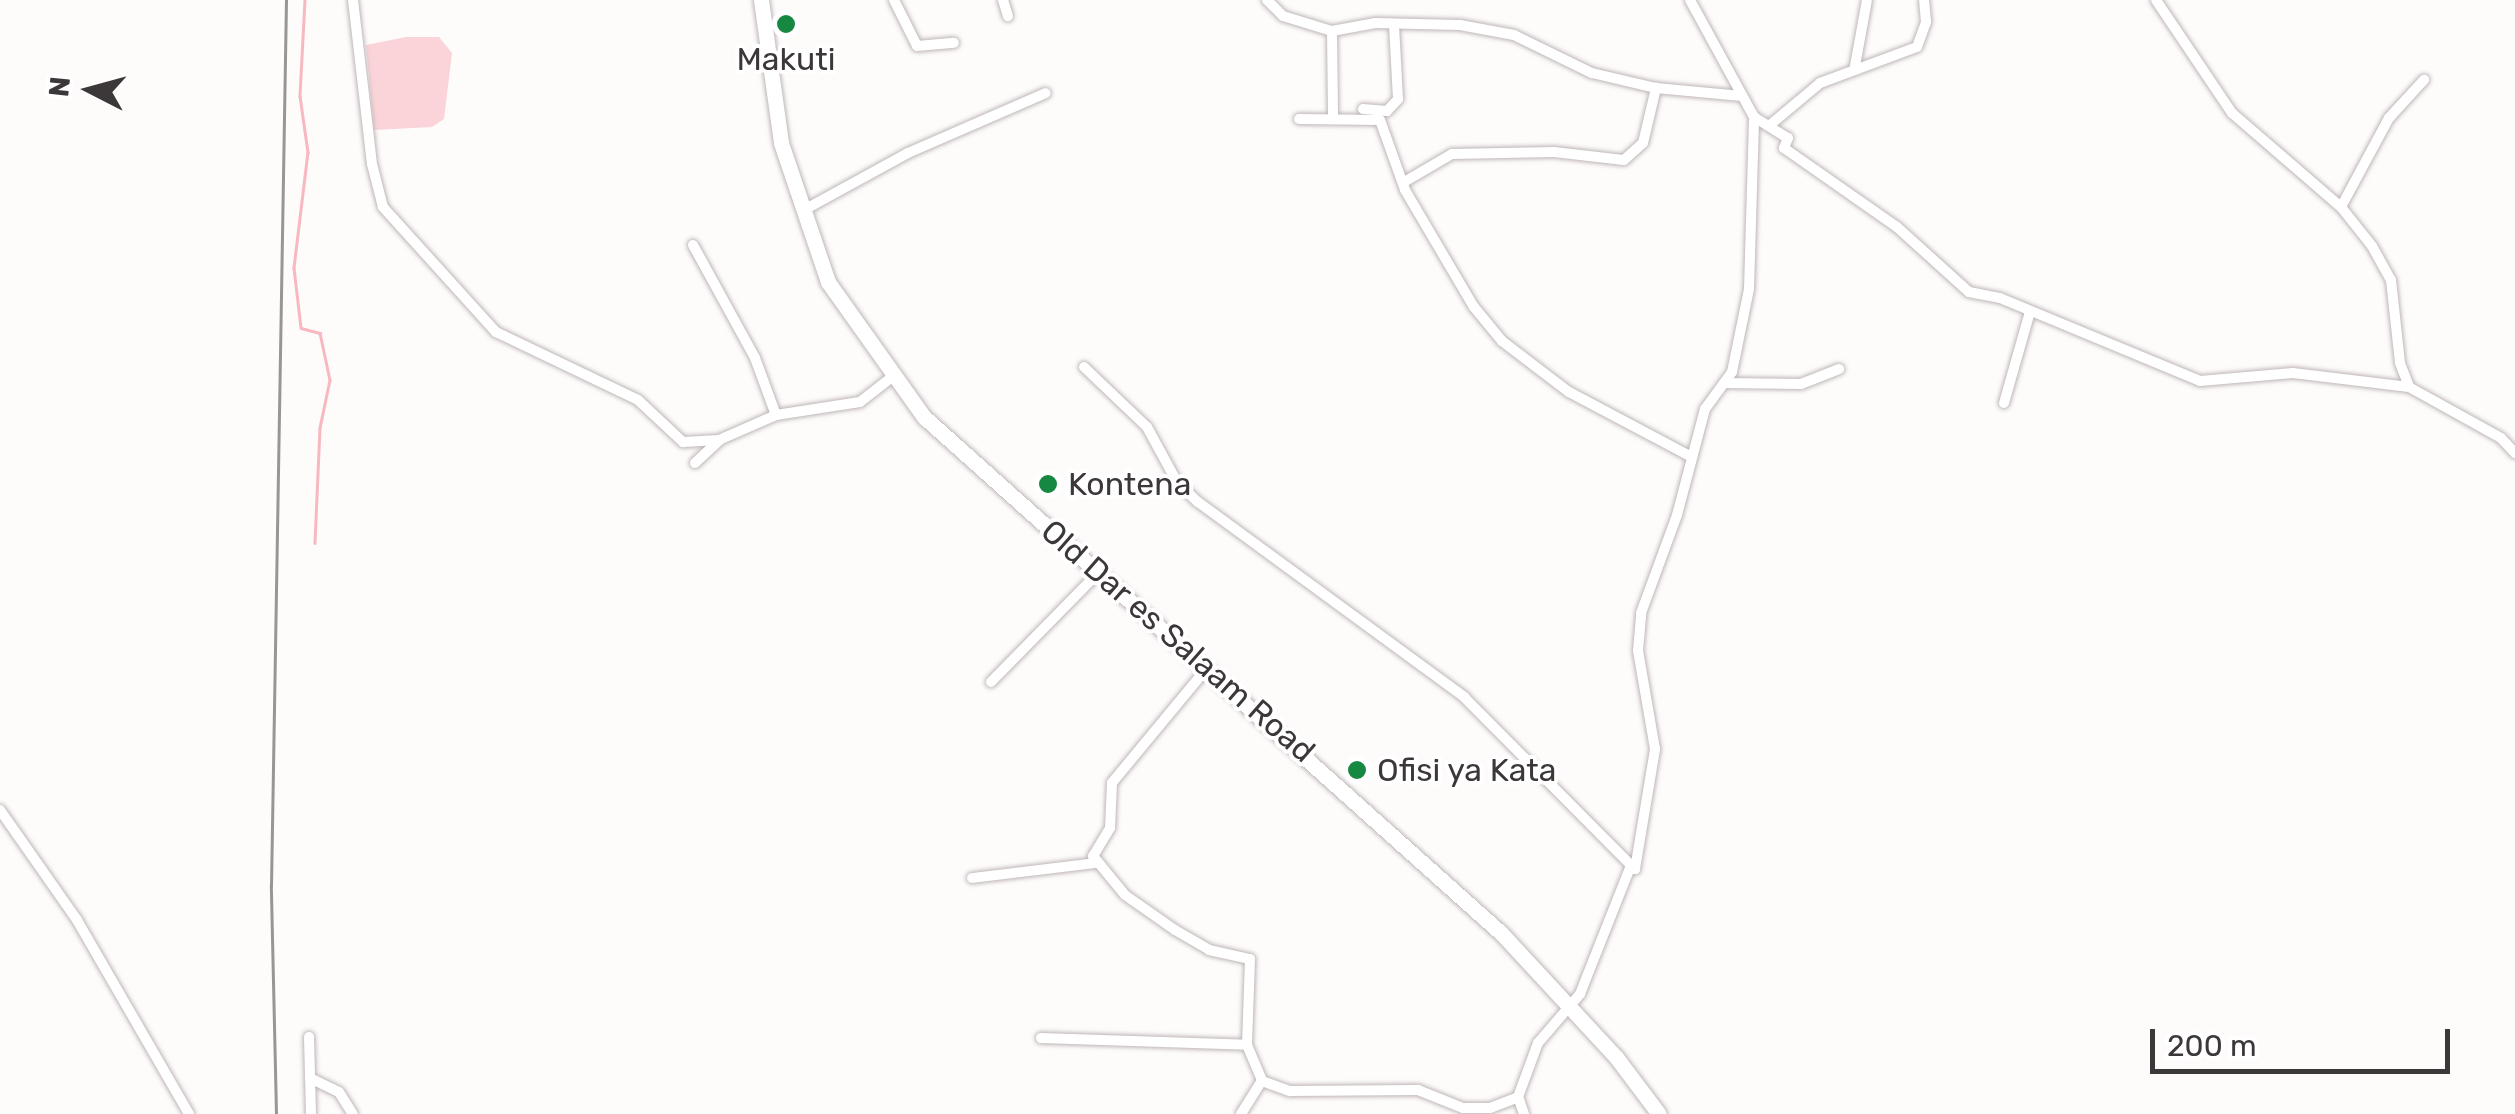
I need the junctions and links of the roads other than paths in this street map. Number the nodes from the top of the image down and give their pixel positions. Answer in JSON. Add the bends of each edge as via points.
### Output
{"nodes":[{"id":1,"x":354,"y":0,"type":"edge"},
{"id":2,"x":761,"y":0,"type":"edge"},
{"id":3,"x":894,"y":0,"type":"edge"},
{"id":4,"x":1003,"y":0,"type":"edge"},
{"id":5,"x":1267,"y":0,"type":"edge"},
{"id":6,"x":1690,"y":0,"type":"edge"},
{"id":7,"x":1867,"y":0,"type":"edge"},
{"id":8,"x":1924,"y":0,"type":"edge"},
{"id":9,"x":2156,"y":0,"type":"edge"},
{"id":10,"x":1008,"y":16,"type":"dead end"},
{"id":11,"x":1394,"y":24,"type":"junction"},
{"id":12,"x":1332,"y":31,"type":"junction"},
{"id":13,"x":954,"y":43,"type":"dead end"},
{"id":14,"x":1855,"y":66,"type":"junction"},
{"id":15,"x":2424,"y":80,"type":"dead end"},
{"id":16,"x":1656,"y":88,"type":"junction"},
{"id":17,"x":1046,"y":94,"type":"dead end"},
{"id":18,"x":1742,"y":96,"type":"junction"},
{"id":19,"x":1363,"y":109,"type":"dead end"},
{"id":20,"x":1333,"y":117,"type":"junction"},
{"id":21,"x":1299,"y":118,"type":"dead end"},
{"id":22,"x":1754,"y":118,"type":"junction"},
{"id":23,"x":1770,"y":126,"type":"junction"},
{"id":24,"x":1404,"y":182,"type":"junction"},
{"id":25,"x":2342,"y":207,"type":"junction"},
{"id":26,"x":804,"y":210,"type":"junction"},
{"id":27,"x":694,"y":246,"type":"dead end"},
{"id":28,"x":2029,"y":314,"type":"junction"},
{"id":29,"x":1084,"y":367,"type":"dead end"},
{"id":30,"x":1838,"y":369,"type":"dead end"},
{"id":31,"x":892,"y":377,"type":"junction"},
{"id":32,"x":1724,"y":383,"type":"junction"},
{"id":33,"x":2410,"y":387,"type":"junction"},
{"id":34,"x":2004,"y":404,"type":"dead end"},
{"id":35,"x":776,"y":415,"type":"junction"},
{"id":36,"x":719,"y":440,"type":"junction"},
{"id":37,"x":2515,"y":453,"type":"edge"},
{"id":38,"x":1690,"y":456,"type":"junction"},
{"id":39,"x":695,"y":463,"type":"dead end"},
{"id":40,"x":1098,"y":573,"type":"junction"},
{"id":41,"x":1208,"y":667,"type":"junction"},
{"id":42,"x":991,"y":682,"type":"dead end"},
{"id":43,"x":0,"y":810,"type":"edge"},
{"id":44,"x":1096,"y":863,"type":"junction"},
{"id":45,"x":1632,"y":865,"type":"junction"},
{"id":46,"x":972,"y":878,"type":"dead end"},
{"id":47,"x":1570,"y":1005,"type":"junction"},
{"id":48,"x":309,"y":1036,"type":"dead end"},
{"id":49,"x":1041,"y":1038,"type":"dead end"},
{"id":50,"x":1246,"y":1044,"type":"junction"},
{"id":51,"x":310,"y":1078,"type":"junction"},
{"id":52,"x":1262,"y":1081,"type":"junction"},
{"id":53,"x":1518,"y":1097,"type":"junction"},
{"id":54,"x":189,"y":1114,"type":"edge"},
{"id":55,"x":311,"y":1114,"type":"edge"},
{"id":56,"x":353,"y":1114,"type":"edge"},
{"id":57,"x":1241,"y":1114,"type":"edge"},
{"id":58,"x":1524,"y":1114,"type":"edge"},
{"id":59,"x":1659,"y":1114,"type":"edge"}],
"edges":[{"from":1,"to":36,"type":"street","via":[[372,164],[397,226],[432,256],[496,332],[638,400],[683,442]]},
{"from":2,"to":26,"type":"street","name":"Old Dar es Salaam Road","via":[[769,88]]},
{"from":3,"to":13,"type":"street","via":[[917,46]]},
{"from":4,"to":10,"type":"street"},
{"from":5,"to":12,"type":"street","via":[[1284,16]]},
{"from":6,"to":18,"type":"street"},
{"from":7,"to":14,"type":"street"},
{"from":8,"to":14,"type":"street","via":[[1926,22],[1916,46]]},
{"from":9,"to":25,"type":"street","via":[[2232,113]]},
{"from":11,"to":12,"type":"street"},
{"from":11,"to":16,"type":"street","via":[[1514,35],[1592,74]]},
{"from":11,"to":19,"type":"street","via":[[1398,98],[1387,112]]},
{"from":12,"to":20,"type":"street"},
{"from":14,"to":23,"type":"street","via":[[1803,94]]},
{"from":15,"to":25,"type":"street","via":[[2390,118]]},
{"from":16,"to":18,"type":"street"},
{"from":16,"to":24,"type":"street","via":[[1643,143],[1624,160],[1554,152],[1452,154]]},
{"from":17,"to":26,"type":"street","via":[[908,153]]},
{"from":18,"to":22,"type":"street"},
{"from":20,"to":21,"type":"street"},
{"from":20,"to":24,"type":"street","via":[[1380,120]]},
{"from":22,"to":23,"type":"street"},
{"from":22,"to":32,"type":"street","via":[[1749,289]]},
{"from":23,"to":28,"type":"street","via":[[1788,138],[1784,148],[1897,227],[1969,292],[2000,298]]},
{"from":24,"to":38,"type":"street","via":[[1474,307],[1502,341],[1569,392]]},
{"from":25,"to":33,"type":"street","via":[[2391,280],[2400,363]]},
{"from":26,"to":31,"type":"street","name":"Old Dar es Salaam Road","via":[[828,282]]},
{"from":27,"to":35,"type":"street","via":[[755,358]]},
{"from":28,"to":33,"type":"street","via":[[2200,381],[2293,373]]},
{"from":28,"to":34,"type":"street"},
{"from":29,"to":45,"type":"street","via":[[1147,427],[1177,482],[1198,502],[1464,697]]},
{"from":30,"to":32,"type":"street","via":[[1801,384]]},
{"from":31,"to":35,"type":"street","via":[[860,402]]},
{"from":31,"to":40,"type":"street","name":"Old Dar es Salaam Road","via":[[924,417]]},
{"from":32,"to":38,"type":"street","via":[[1705,409]]},
{"from":33,"to":37,"type":"street","via":[[2502,438]]},
{"from":35,"to":36,"type":"street"},
{"from":36,"to":39,"type":"street"},
{"from":38,"to":45,"type":"street","via":[[1638,630],[1654,749]]},
{"from":40,"to":41,"type":"street","name":"Old Dar es Salaam Road"},
{"from":40,"to":42,"type":"street"},
{"from":41,"to":44,"type":"street","via":[[1112,783],[1112,819],[1094,851]]},
{"from":41,"to":47,"type":"street","name":"Old Dar es Salaam Road","via":[[1390,829]]},
{"from":43,"to":54,"type":"street","via":[[77,920]]},
{"from":44,"to":46,"type":"street"},
{"from":44,"to":50,"type":"street","via":[[1175,930],[1208,950],[1250,959]]},
{"from":45,"to":47,"type":"street","via":[[1592,971]]},
{"from":47,"to":53,"type":"street","via":[[1538,1043]]},
{"from":47,"to":59,"type":"street","name":"Old Dar es Salaam Road"},
{"from":48,"to":51,"type":"street"},
{"from":49,"to":50,"type":"street"},
{"from":50,"to":52,"type":"street"},
{"from":51,"to":55,"type":"street"},
{"from":51,"to":56,"type":"street","via":[[339,1092]]},
{"from":52,"to":53,"type":"street","via":[[1290,1091],[1418,1090],[1463,1108],[1490,1108]]},
{"from":52,"to":57,"type":"street"},
{"from":53,"to":58,"type":"street"}]}
